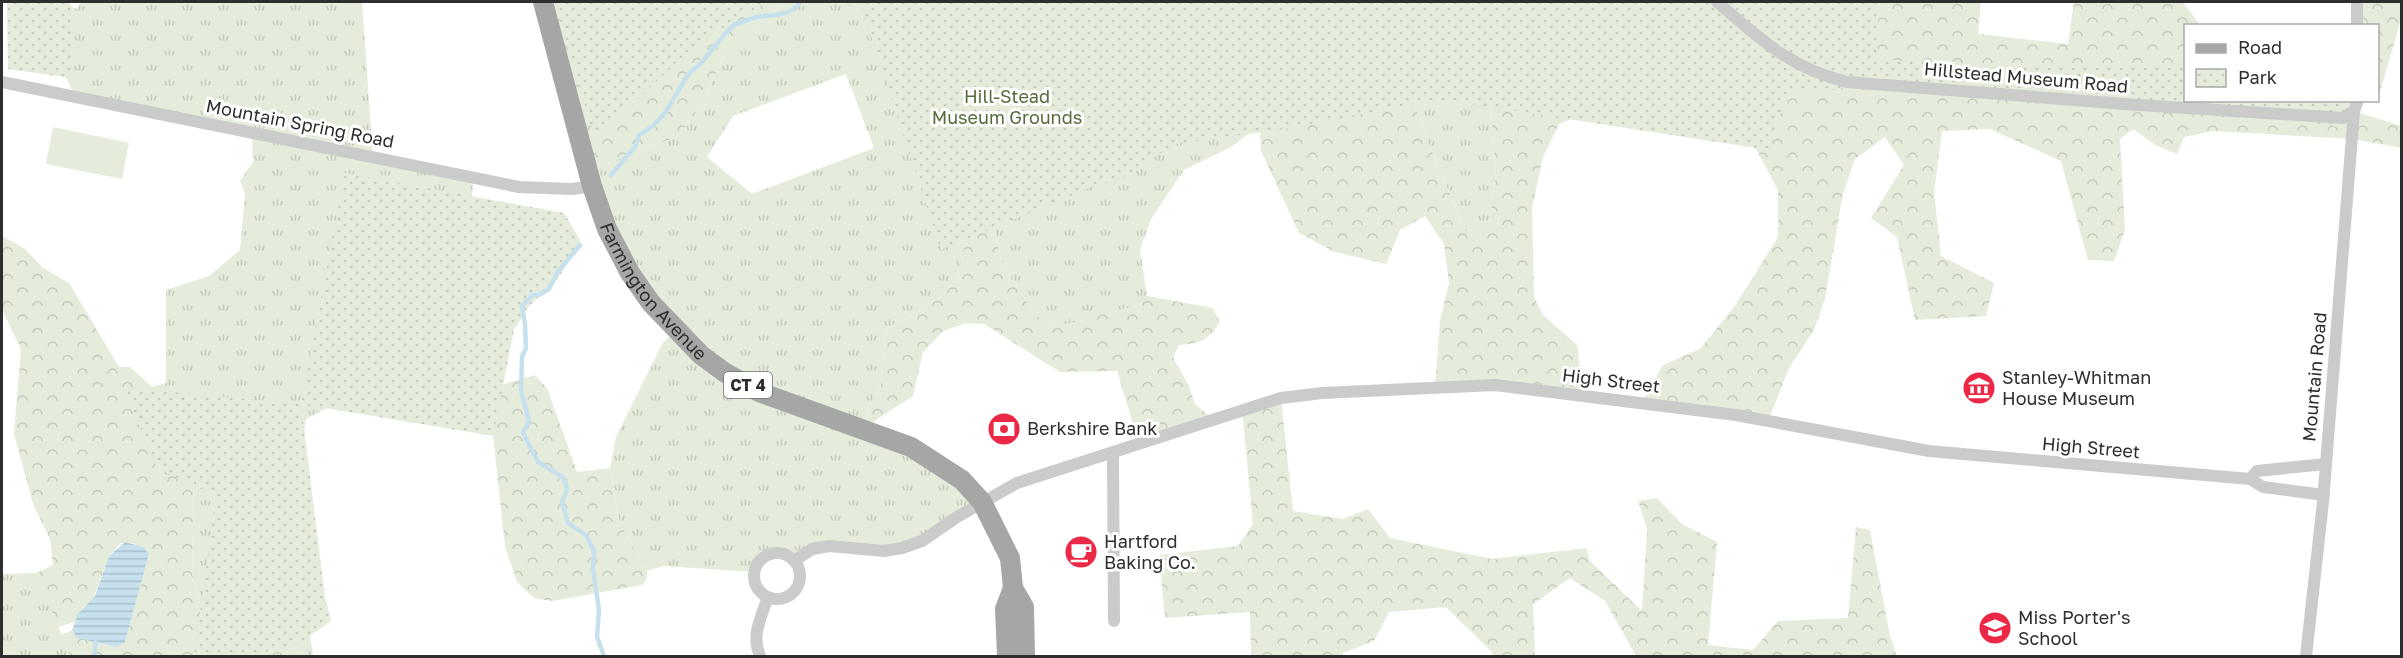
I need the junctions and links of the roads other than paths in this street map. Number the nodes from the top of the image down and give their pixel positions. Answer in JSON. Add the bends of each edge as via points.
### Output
{"nodes":[{"id":1,"x":543,"y":2,"type":"edge"},
{"id":2,"x":1717,"y":2,"type":"edge"},
{"id":3,"x":2357,"y":2,"type":"edge"},
{"id":4,"x":2357,"y":24,"type":"edge"},
{"id":5,"x":2,"y":81,"type":"edge"},
{"id":6,"x":2356,"y":106,"type":"edge"},
{"id":7,"x":592,"y":186,"type":"junction"},
{"id":8,"x":1113,"y":453,"type":"junction"},
{"id":9,"x":2326,"y":464,"type":"junction"},
{"id":10,"x":2250,"y":479,"type":"junction"},
{"id":11,"x":2324,"y":495,"type":"junction"},
{"id":12,"x":982,"y":502,"type":"junction"},
{"id":13,"x":794,"y":561,"type":"junction"},
{"id":14,"x":1013,"y":588,"type":"junction"},
{"id":15,"x":768,"y":597,"type":"junction"},
{"id":16,"x":1114,"y":621,"type":"dead end"},
{"id":17,"x":760,"y":657,"type":"edge"},
{"id":18,"x":1006,"y":657,"type":"edge"},
{"id":19,"x":1025,"y":657,"type":"edge"},
{"id":20,"x":2306,"y":657,"type":"edge"}],
"edges":[{"from":1,"to":7,"type":"main road","name":"Farmington Avenue","number":"CT 4"},
{"from":2,"to":6,"type":"street","name":"Hillstead Museum Road","via":[[1776,52],[1813,71],[1847,82],[2343,118]]},
{"from":3,"to":4,"type":"street"},
{"from":5,"to":7,"type":"street","name":"Mountain Spring Road","via":[[519,187]]},
{"from":6,"to":9,"type":"street","name":"Mountain Road"},
{"from":7,"to":12,"type":"main road","name":"Farmington Avenue","number":"CT 4","via":[[607,229],[630,273],[651,303],[701,356],[759,392],[910,447],[962,480]]},
{"from":8,"to":10,"type":"street","name":"High Street","via":[[1281,398],[1495,385],[1736,415],[1929,451]]},
{"from":8,"to":12,"type":"street","name":"High Street","via":[[1017,483]]},
{"from":8,"to":16,"type":"street"},
{"from":9,"to":10,"type":"street","name":"High Street","via":[[2257,471]]},
{"from":9,"to":11,"type":"street","name":"Mountain Road"},
{"from":10,"to":11,"type":"street","name":"High Street","via":[[2263,487]]},
{"from":11,"to":20,"type":"street","name":"Mountain Road"},
{"from":12,"to":13,"type":"street","name":"High Street","via":[[922,541],[903,548],[884,551],[829,546],[812,549]]},
{"from":12,"to":14,"type":"main road","name":"Farmington Avenue","number":"CT 4","via":[[1010,558]]},
{"from":13,"to":15,"type":"street","via":[[800,575],[796,590],[783,598]]},
{"from":13,"to":15,"type":"street","via":[[774,553],[757,564],[754,580]]},
{"from":14,"to":18,"type":"main road","name":"Farmington Avenue","number":"CT 4","via":[[1005,609]]},
{"from":14,"to":19,"type":"main road","name":"Farmington Avenue","number":"CT 4","via":[[1024,607]]},
{"from":15,"to":17,"type":"street","via":[[756,637]]}]}
